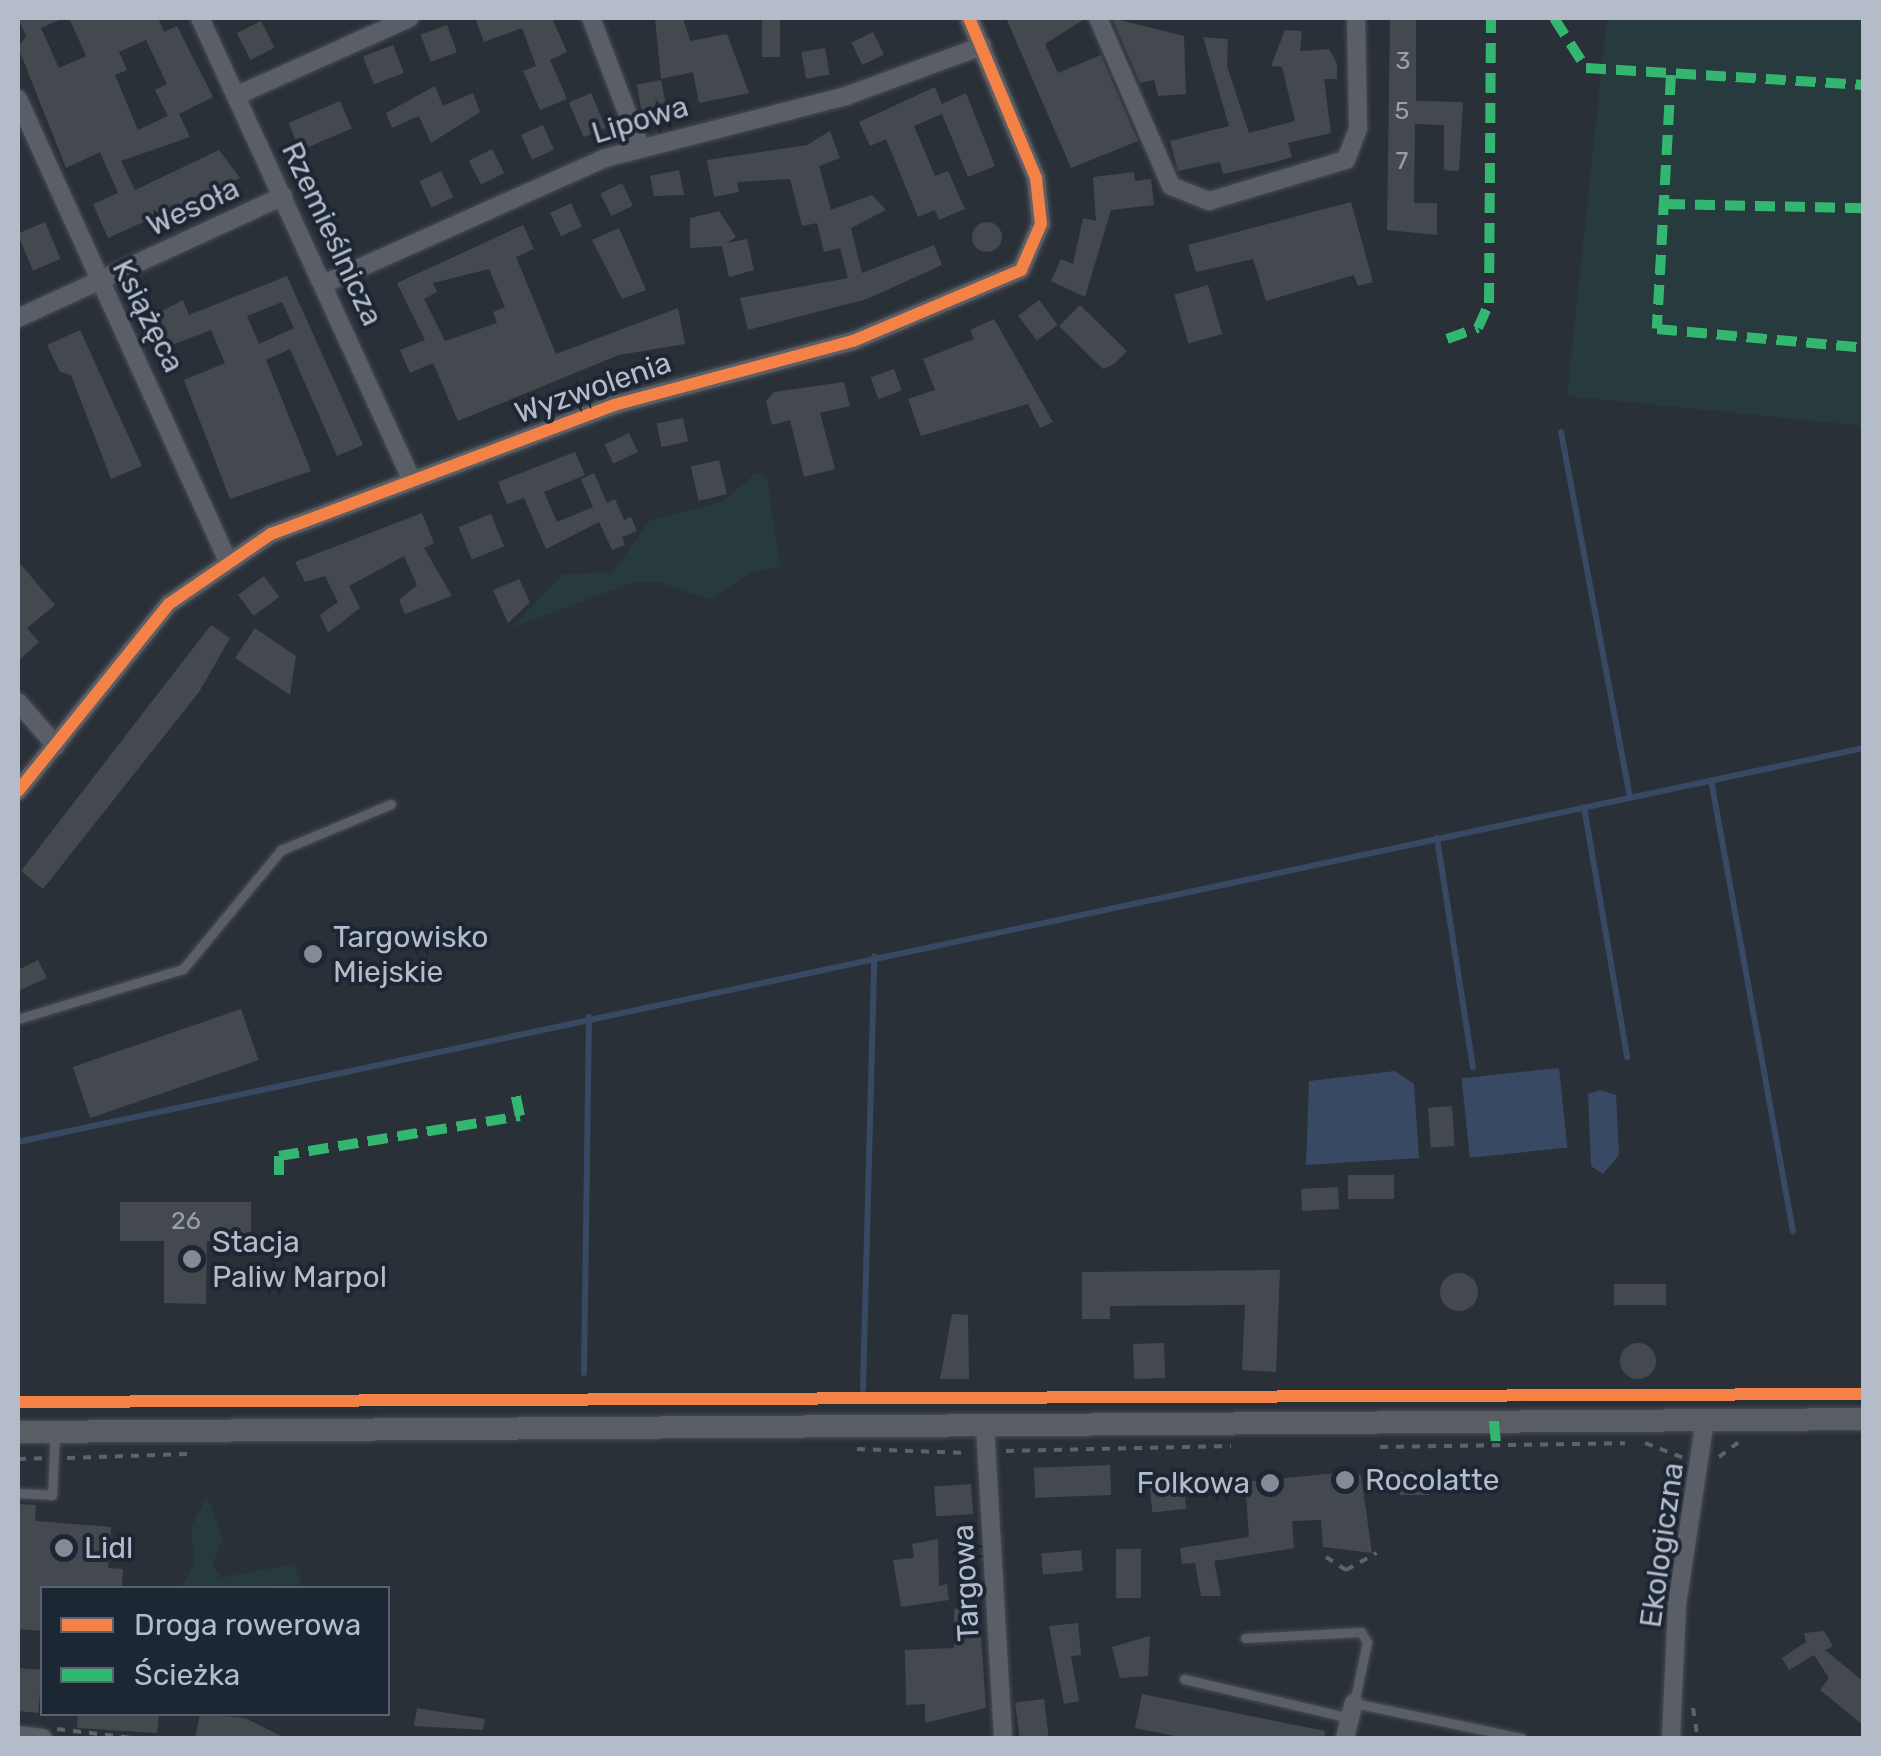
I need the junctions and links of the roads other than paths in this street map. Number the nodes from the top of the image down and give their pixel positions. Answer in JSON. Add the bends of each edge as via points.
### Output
{"nodes":[{"id":1,"x":200,"y":18,"type":"edge"},
{"id":2,"x":409,"y":18,"type":"edge"},
{"id":3,"x":591,"y":18,"type":"edge"},
{"id":4,"x":968,"y":18,"type":"edge"},
{"id":5,"x":1098,"y":18,"type":"edge"},
{"id":6,"x":1356,"y":18,"type":"edge"},
{"id":7,"x":982,"y":46,"type":"junction"},
{"id":8,"x":238,"y":95,"type":"junction"},
{"id":9,"x":18,"y":99,"type":"edge"},
{"id":10,"x":640,"y":146,"type":"junction"},
{"id":11,"x":283,"y":196,"type":"junction"},
{"id":12,"x":98,"y":280,"type":"junction"},
{"id":13,"x":328,"y":282,"type":"junction"},
{"id":14,"x":18,"y":318,"type":"edge"},
{"id":15,"x":410,"y":476,"type":"junction"},
{"id":16,"x":227,"y":559,"type":"junction"},
{"id":17,"x":18,"y":702,"type":"edge"},
{"id":18,"x":56,"y":746,"type":"junction"},
{"id":19,"x":18,"y":791,"type":"edge"},
{"id":20,"x":390,"y":804,"type":"dead end"},
{"id":21,"x":18,"y":1020,"type":"edge"},
{"id":22,"x":1864,"y":1419,"type":"edge"},
{"id":23,"x":1704,"y":1420,"type":"junction"},
{"id":24,"x":985,"y":1425,"type":"junction"},
{"id":25,"x":18,"y":1432,"type":"edge"},
{"id":26,"x":56,"y":1432,"type":"junction"},
{"id":27,"x":18,"y":1492,"type":"edge"},
{"id":28,"x":1245,"y":1638,"type":"dead end"},
{"id":29,"x":1184,"y":1679,"type":"dead end"},
{"id":30,"x":1352,"y":1710,"type":"junction"},
{"id":31,"x":40,"y":1733,"type":"edge"},
{"id":32,"x":18,"y":1735,"type":"edge"},
{"id":33,"x":1003,"y":1738,"type":"edge"},
{"id":34,"x":1345,"y":1738,"type":"edge"},
{"id":35,"x":1521,"y":1738,"type":"edge"},
{"id":36,"x":1671,"y":1738,"type":"edge"}],
"edges":[{"from":1,"to":8,"type":"street","name":"Rzemieślnicza"},
{"from":2,"to":8,"type":"street"},
{"from":3,"to":10,"type":"street"},
{"from":4,"to":7,"type":"street","name":"Wyzwolenia"},
{"from":5,"to":6,"type":"street","via":[[1171,186],[1209,201],[1346,160],[1358,128]]},
{"from":7,"to":10,"type":"street","name":"Lipowa","via":[[846,96]]},
{"from":7,"to":15,"type":"street","name":"Wyzwolenia","via":[[1041,204],[1033,256],[1008,280],[852,341],[680,383]]},
{"from":8,"to":11,"type":"street","name":"Rzemieślnicza"},
{"from":9,"to":12,"type":"street","name":"Książęca"},
{"from":10,"to":13,"type":"street","name":"Lipowa"},
{"from":11,"to":12,"type":"street","name":"Wesoła"},
{"from":11,"to":13,"type":"street","name":"Rzemieślnicza"},
{"from":12,"to":14,"type":"street","name":"Wesoła"},
{"from":12,"to":16,"type":"street","name":"Książęca","via":[[116,300]]},
{"from":13,"to":15,"type":"street","name":"Rzemieślnicza"},
{"from":15,"to":16,"type":"street","name":"Wyzwolenia"},
{"from":16,"to":18,"type":"street","name":"Wyzwolenia","via":[[147,626]]},
{"from":17,"to":18,"type":"street"},
{"from":18,"to":19,"type":"street","name":"Wyzwolenia"},
{"from":20,"to":21,"type":"lane","via":[[280,850],[184,969]]},
{"from":22,"to":23,"type":"main road"},
{"from":23,"to":24,"type":"main road"},
{"from":23,"to":36,"type":"street","name":"Ekologiczna","via":[[1677,1604]]},
{"from":24,"to":26,"type":"main road"},
{"from":24,"to":33,"type":"street","name":"Targowa"},
{"from":25,"to":26,"type":"main road"},
{"from":26,"to":27,"type":"lane","via":[[52,1494]]},
{"from":28,"to":30,"type":"lane","via":[[1361,1632],[1368,1642]]},
{"from":29,"to":30,"type":"lane"},
{"from":30,"to":34,"type":"street"},
{"from":30,"to":35,"type":"lane"},
{"from":31,"to":32,"type":"street"}]}
